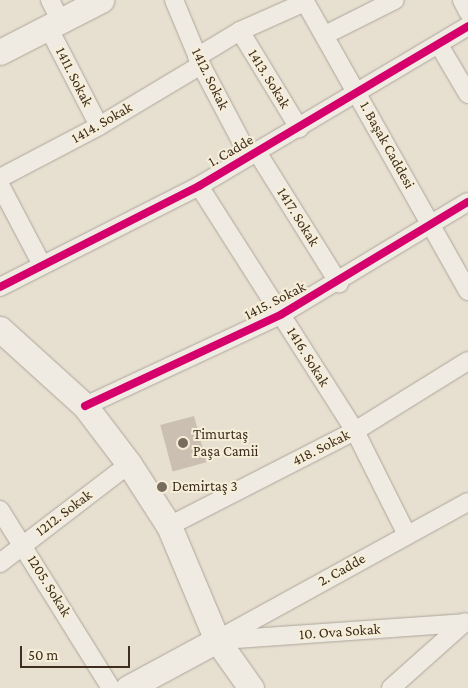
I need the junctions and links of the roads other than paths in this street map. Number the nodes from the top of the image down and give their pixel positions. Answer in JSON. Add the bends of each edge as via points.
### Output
{"nodes":[{"id":1,"x":101,"y":0,"type":"edge"},
{"id":2,"x":174,"y":0,"type":"edge"},
{"id":3,"x":395,"y":0,"type":"edge"},
{"id":4,"x":462,"y":0,"type":"edge"},
{"id":5,"x":305,"y":1,"type":"edge"},
{"id":6,"x":468,"y":12,"type":"edge"},
{"id":7,"x":52,"y":16,"type":"edge"},
{"id":8,"x":468,"y":26,"type":"edge"},
{"id":9,"x":240,"y":31,"type":"junction"},
{"id":10,"x":325,"y":35,"type":"junction"},
{"id":11,"x":439,"y":45,"type":"junction"},
{"id":12,"x":0,"y":52,"type":"edge"},
{"id":13,"x":199,"y":61,"type":"junction"},
{"id":14,"x":360,"y":94,"type":"junction"},
{"id":15,"x":468,"y":94,"type":"edge"},
{"id":16,"x":99,"y":126,"type":"junction"},
{"id":17,"x":299,"y":128,"type":"junction"},
{"id":18,"x":253,"y":154,"type":"junction"},
{"id":19,"x":0,"y":178,"type":"edge"},
{"id":20,"x":0,"y":185,"type":"edge"},
{"id":21,"x":199,"y":186,"type":"junction"},
{"id":22,"x":468,"y":202,"type":"edge"},
{"id":23,"x":431,"y":224,"type":"junction"},
{"id":24,"x":42,"y":265,"type":"junction"},
{"id":25,"x":339,"y":283,"type":"junction"},
{"id":26,"x":0,"y":287,"type":"edge"},
{"id":27,"x":468,"y":291,"type":"edge"},
{"id":28,"x":282,"y":314,"type":"junction"},
{"id":29,"x":0,"y":329,"type":"edge"},
{"id":30,"x":468,"y":361,"type":"edge"},
{"id":31,"x":84,"y":406,"type":"junction"},
{"id":32,"x":355,"y":431,"type":"junction"},
{"id":33,"x":129,"y":464,"type":"junction"},
{"id":34,"x":468,"y":502,"type":"edge"},
{"id":35,"x":0,"y":510,"type":"edge"},
{"id":36,"x":169,"y":526,"type":"junction"},
{"id":37,"x":407,"y":535,"type":"junction"},
{"id":38,"x":23,"y":544,"type":"junction"},
{"id":39,"x":0,"y":563,"type":"edge"},
{"id":40,"x":465,"y":622,"type":"edge"},
{"id":41,"x":217,"y":640,"type":"junction"},
{"id":42,"x":111,"y":688,"type":"edge"},
{"id":43,"x":128,"y":688,"type":"edge"},
{"id":44,"x":251,"y":688,"type":"edge"},
{"id":45,"x":391,"y":688,"type":"edge"}],
"edges":[{"from":1,"to":7,"type":"main road"},
{"from":2,"to":13,"type":"street","name":"1412. Sokak"},
{"from":3,"to":10,"type":"street"},
{"from":4,"to":6,"type":"street"},
{"from":5,"to":9,"type":"street","name":"1414. Sokak"},
{"from":5,"to":10,"type":"street","name":"1. Başak Caddesi"},
{"from":7,"to":12,"type":"main road"},
{"from":7,"to":16,"type":"street","name":"1411. Sokak"},
{"from":8,"to":11,"type":"street","name":"1. Cadde"},
{"from":9,"to":13,"type":"street","name":"1414. Sokak"},
{"from":9,"to":17,"type":"street","name":"1413. Sokak"},
{"from":10,"to":14,"type":"street","name":"1. Başak Caddesi"},
{"from":11,"to":14,"type":"street","name":"1. Cadde"},
{"from":11,"to":15,"type":"street"},
{"from":13,"to":16,"type":"street","name":"1414. Sokak"},
{"from":13,"to":18,"type":"street","name":"1412. Sokak"},
{"from":14,"to":17,"type":"street","name":"1. Cadde"},
{"from":14,"to":23,"type":"street","name":"1. Başak Caddesi"},
{"from":16,"to":19,"type":"street","name":"1414. Sokak"},
{"from":17,"to":18,"type":"street","name":"1. Cadde"},
{"from":18,"to":21,"type":"street","name":"1. Cadde"},
{"from":18,"to":25,"type":"street","name":"1417. Sokak"},
{"from":20,"to":24,"type":"street"},
{"from":21,"to":24,"type":"street","name":"1. Cadde"},
{"from":21,"to":28,"type":"street","name":"1416. Sokak"},
{"from":22,"to":23,"type":"street","name":"1415. Sokak"},
{"from":23,"to":25,"type":"street","name":"1415. Sokak"},
{"from":23,"to":27,"type":"street","name":"1. Başak Caddesi"},
{"from":24,"to":26,"type":"street","name":"1. Cadde"},
{"from":25,"to":28,"type":"street","name":"1415. Sokak"},
{"from":28,"to":31,"type":"street","name":"1415. Sokak"},
{"from":28,"to":32,"type":"street","name":"1416. Sokak"},
{"from":29,"to":31,"type":"main road"},
{"from":30,"to":32,"type":"street","name":"418. Sokak"},
{"from":31,"to":33,"type":"main road"},
{"from":32,"to":36,"type":"street","name":"418. Sokak"},
{"from":32,"to":37,"type":"street","name":"1416. Sokak"},
{"from":33,"to":36,"type":"main road"},
{"from":33,"to":38,"type":"street","name":"1212. Sokak"},
{"from":34,"to":37,"type":"street","name":"2. Cadde"},
{"from":35,"to":38,"type":"street","name":"1205. Sokak"},
{"from":36,"to":41,"type":"main road"},
{"from":37,"to":41,"type":"street","name":"2. Cadde"},
{"from":38,"to":39,"type":"street","name":"1212. Sokak"},
{"from":38,"to":42,"type":"street","name":"1205. Sokak"},
{"from":40,"to":41,"type":"street","name":"10. Ova Sokak"},
{"from":40,"to":45,"type":"street"},
{"from":41,"to":43,"type":"main road"},
{"from":41,"to":44,"type":"main road"}]}
